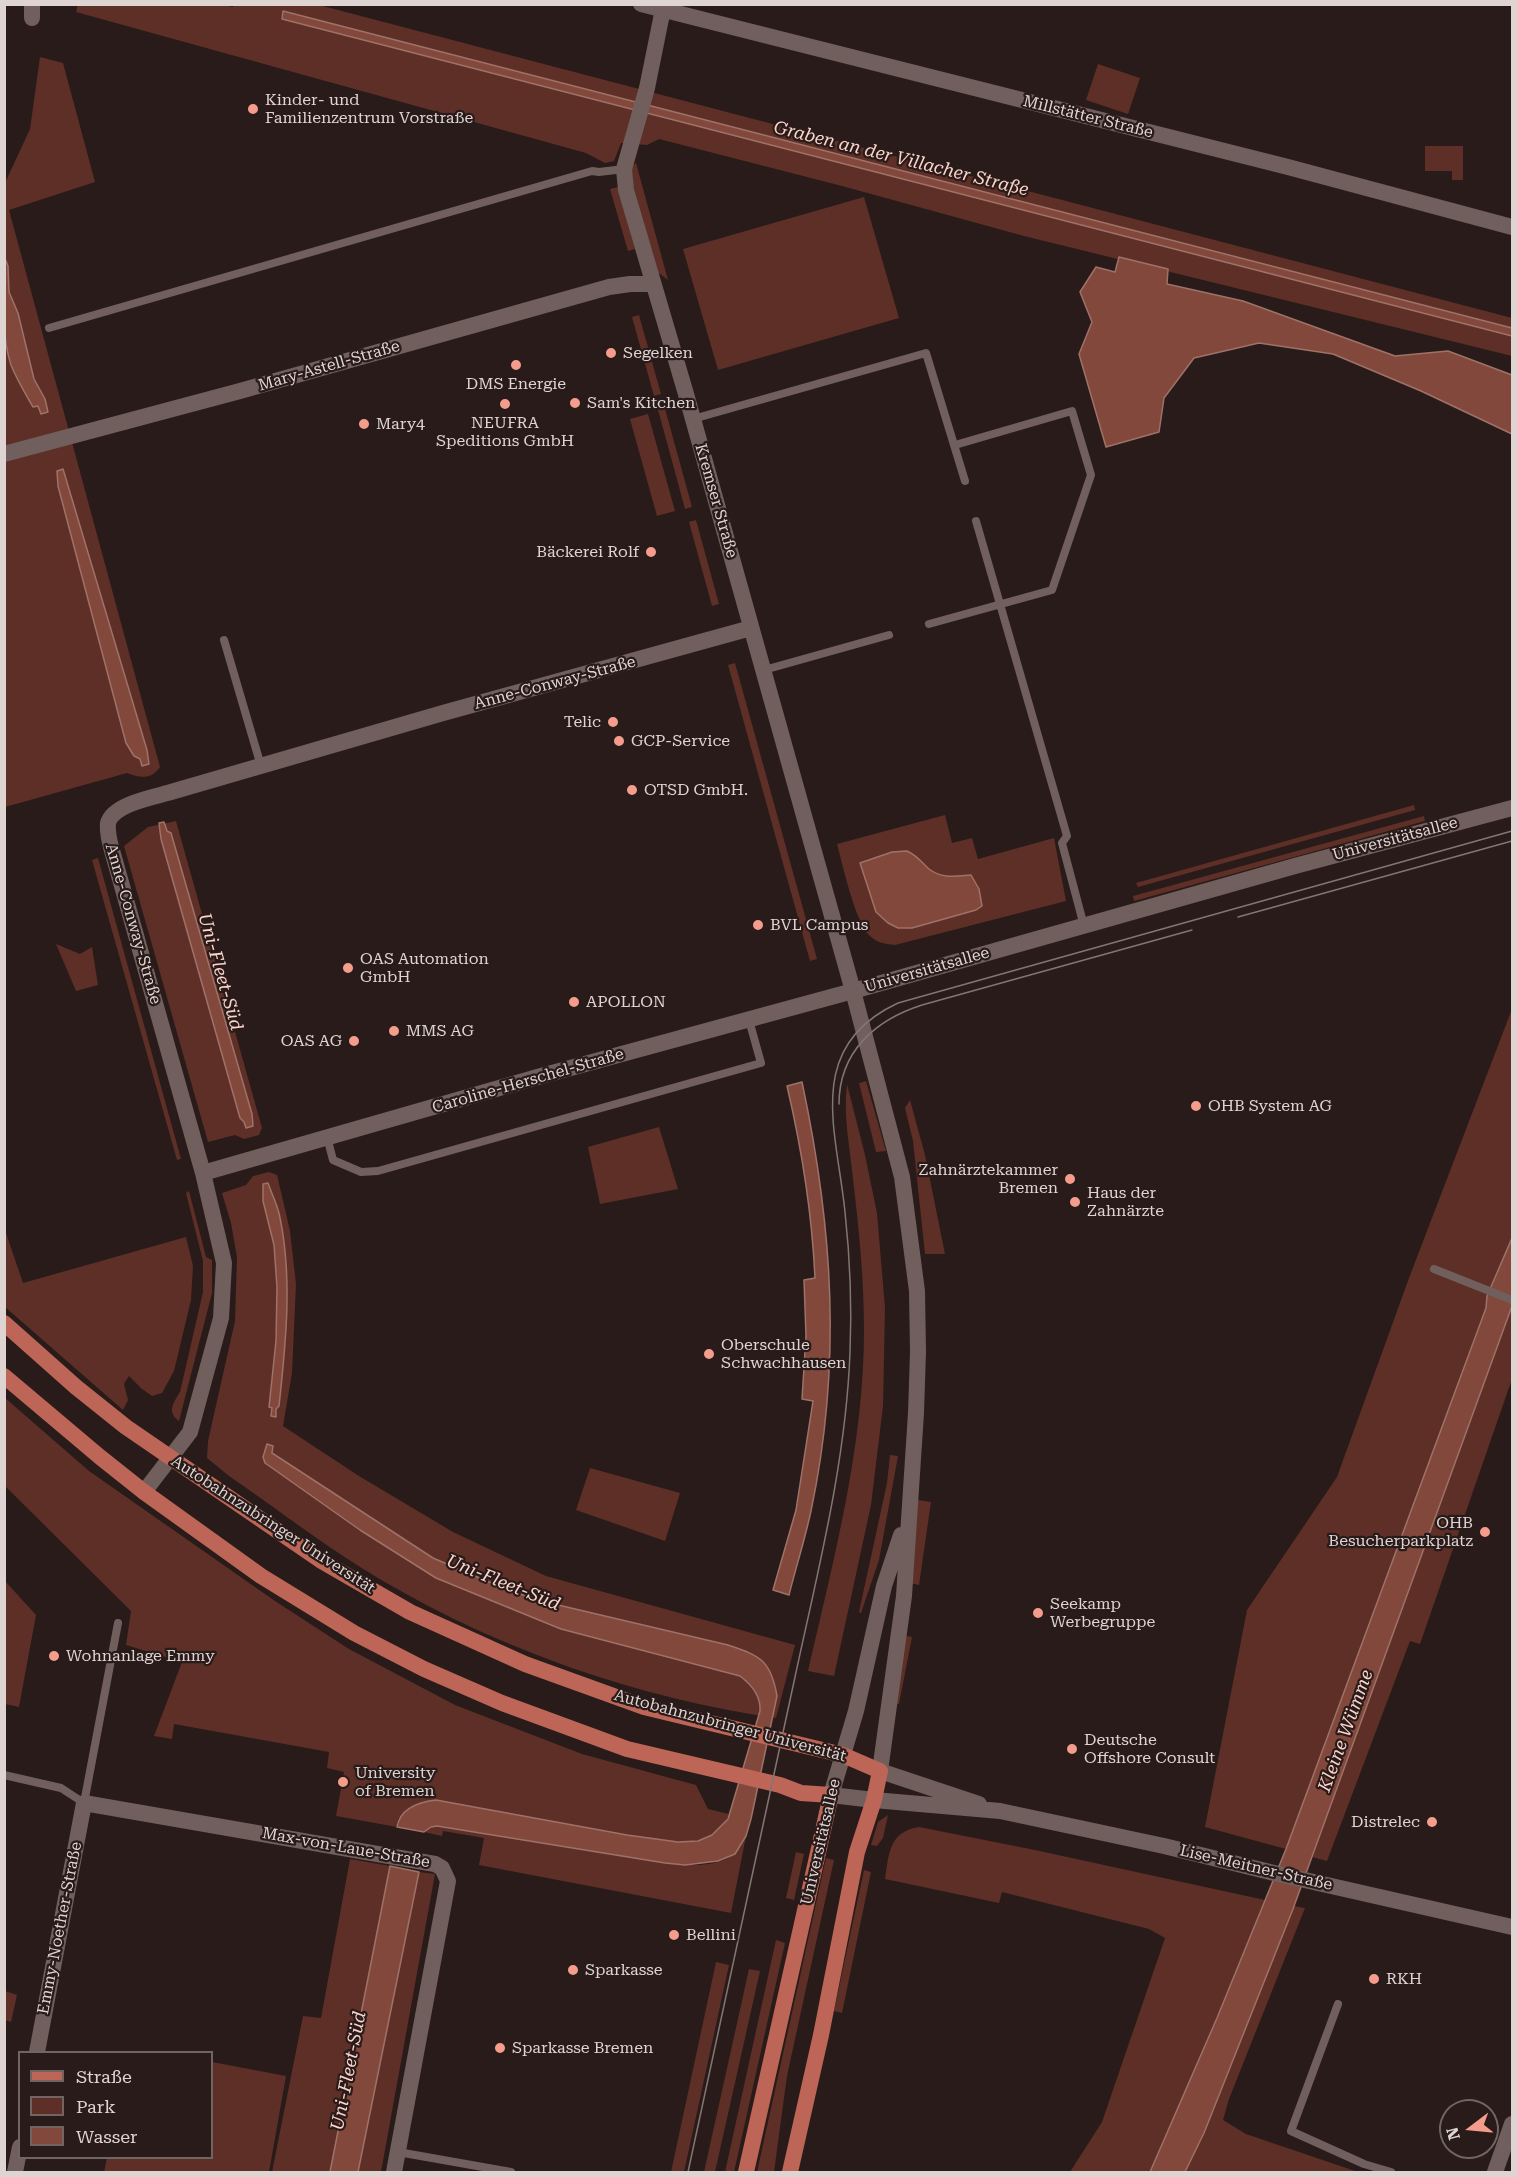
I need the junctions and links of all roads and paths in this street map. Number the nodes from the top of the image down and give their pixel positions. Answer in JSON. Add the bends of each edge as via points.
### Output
{"nodes":[{"id":1,"x":641,"y":4,"type":"edge"},
{"id":2,"x":664,"y":7,"type":"edge"},
{"id":3,"x":624,"y":169,"type":"junction"},
{"id":4,"x":1512,"y":227,"type":"edge"},
{"id":5,"x":653,"y":284,"type":"junction"},
{"id":6,"x":49,"y":328,"type":"dead end"},
{"id":7,"x":693,"y":418,"type":"junction"},
{"id":8,"x":955,"y":445,"type":"junction"},
{"id":9,"x":4,"y":454,"type":"edge"},
{"id":10,"x":965,"y":481,"type":"dead end"},
{"id":11,"x":976,"y":521,"type":"dead end"},
{"id":12,"x":1001,"y":604,"type":"junction"},
{"id":13,"x":929,"y":624,"type":"dead end"},
{"id":14,"x":751,"y":628,"type":"junction"},
{"id":15,"x":889,"y":635,"type":"dead end"},
{"id":16,"x":224,"y":640,"type":"dead end"},
{"id":17,"x":764,"y":670,"type":"junction"},
{"id":18,"x":261,"y":766,"type":"junction"},
{"id":19,"x":1512,"y":808,"type":"edge"},
{"id":20,"x":1084,"y":926,"type":"junction"},
{"id":21,"x":853,"y":991,"type":"junction"},
{"id":22,"x":749,"y":1020,"type":"junction"},
{"id":23,"x":327,"y":1137,"type":"junction"},
{"id":24,"x":203,"y":1173,"type":"junction"},
{"id":25,"x":1434,"y":1269,"type":"dead end"},
{"id":26,"x":1512,"y":1300,"type":"edge"},
{"id":27,"x":4,"y":1323,"type":"edge"},
{"id":28,"x":4,"y":1376,"type":"edge"},
{"id":29,"x":170,"y":1458,"type":"junction"},
{"id":30,"x":144,"y":1492,"type":"junction"},
{"id":31,"x":908,"y":1514,"type":"junction"},
{"id":32,"x":118,"y":1623,"type":"dead end"},
{"id":33,"x":843,"y":1755,"type":"junction"},
{"id":34,"x":880,"y":1771,"type":"junction"},
{"id":35,"x":4,"y":1775,"type":"edge"},
{"id":36,"x":831,"y":1795,"type":"junction"},
{"id":37,"x":873,"y":1800,"type":"junction"},
{"id":38,"x":84,"y":1803,"type":"junction"},
{"id":39,"x":1000,"y":1811,"type":"junction"},
{"id":40,"x":1512,"y":1927,"type":"edge"},
{"id":41,"x":1338,"y":2004,"type":"dead end"},
{"id":42,"x":37,"y":2051,"type":"edge"},
{"id":43,"x":1512,"y":2124,"type":"edge"},
{"id":44,"x":398,"y":2152,"type":"junction"},
{"id":45,"x":18,"y":2157,"type":"edge"},
{"id":46,"x":15,"y":2172,"type":"edge"},
{"id":47,"x":394,"y":2172,"type":"edge"},
{"id":48,"x":511,"y":2172,"type":"edge"},
{"id":49,"x":747,"y":2172,"type":"edge"},
{"id":50,"x":790,"y":2172,"type":"edge"},
{"id":51,"x":1391,"y":2172,"type":"edge"},
{"id":52,"x":1495,"y":2172,"type":"edge"}],
"edges":[{"from":1,"to":2,"type":"street","name":"Millstätter Straße"},
{"from":2,"to":3,"type":"street","name":"Kremser Straße"},
{"from":2,"to":4,"type":"street","name":"Millstätter Straße"},
{"from":3,"to":5,"type":"street","name":"Kremser Straße","via":[[626,190]]},
{"from":3,"to":6,"type":"lane","via":[[592,171]]},
{"from":5,"to":7,"type":"street","name":"Kremser Straße"},
{"from":5,"to":9,"type":"street","name":"Mary-Astell-Straße","via":[[609,287]]},
{"from":7,"to":8,"type":"lane","via":[[926,353]]},
{"from":7,"to":14,"type":"street","name":"Kremser Straße"},
{"from":8,"to":10,"type":"lane"},
{"from":8,"to":12,"type":"lane","via":[[1072,411],[1091,475],[1052,590]]},
{"from":11,"to":12,"type":"lane"},
{"from":12,"to":13,"type":"lane"},
{"from":12,"to":20,"type":"lane","via":[[1067,836],[1062,843]]},
{"from":14,"to":17,"type":"street","name":"Kremser Straße"},
{"from":14,"to":18,"type":"street","name":"Anne-Conway-Straße"},
{"from":15,"to":17,"type":"lane"},
{"from":16,"to":18,"type":"lane"},
{"from":17,"to":21,"type":"street","name":"Kremser Straße"},
{"from":18,"to":24,"type":"street","name":"Anne-Conway-Straße","via":[[131,804],[117,810],[107,831]]},
{"from":19,"to":20,"type":"street","name":"Universitätsallee"},
{"from":20,"to":21,"type":"street","name":"Universitätsallee"},
{"from":21,"to":22,"type":"street","name":"Caroline-Herschel-Straße"},
{"from":21,"to":31,"type":"street","name":"Universitätsallee","via":[[902,1177],[917,1291],[916,1413]]},
{"from":22,"to":23,"type":"street","name":"Caroline-Herschel-Straße"},
{"from":22,"to":23,"type":"lane","via":[[761,1062],[378,1171],[361,1172],[333,1160]]},
{"from":23,"to":24,"type":"street","name":"Caroline-Herschel-Straße"},
{"from":24,"to":29,"type":"street","name":"Anne-Conway-Straße","via":[[224,1263],[221,1318],[190,1432]]},
{"from":25,"to":26,"type":"lane"},
{"from":27,"to":29,"type":"main road","name":"Autobahnzubringer Universität","via":[[76,1387]]},
{"from":28,"to":30,"type":"main road"},
{"from":29,"to":30,"type":"street","name":"Anne-Conway-Straße"},
{"from":29,"to":33,"type":"main road","name":"Autobahnzubringer Universität","via":[[320,1560],[410,1612],[525,1664],[644,1707]]},
{"from":30,"to":36,"type":"main road","via":[[261,1576],[354,1633],[424,1669],[502,1703],[627,1749],[801,1792]]},
{"from":31,"to":33,"type":"street","name":"Universitätsallee","via":[[884,1586]]},
{"from":31,"to":34,"type":"street","name":"Universitätsallee","via":[[904,1596]]},
{"from":32,"to":38,"type":"lane"},
{"from":33,"to":34,"type":"main road","name":"Autobahnzubringer Universität"},
{"from":33,"to":36,"type":"street","name":"Universitätsallee"},
{"from":34,"to":37,"type":"main road","name":"Universitätsallee"},
{"from":34,"to":39,"type":"street","name":"Lise-Meitner-Straße"},
{"from":35,"to":38,"type":"lane","via":[[61,1788]]},
{"from":36,"to":37,"type":"street"},
{"from":36,"to":49,"type":"main road","name":"Universitätsallee"},
{"from":37,"to":39,"type":"street","name":"Lise-Meitner-Straße"},
{"from":37,"to":50,"type":"main road","name":"Universitätsallee","via":[[857,1852]]},
{"from":38,"to":42,"type":"street","name":"Emmy-Noether-Straße"},
{"from":38,"to":44,"type":"street","name":"Max-von-Laue-Straße","via":[[442,1868],[448,1881]]},
{"from":39,"to":40,"type":"street","name":"Lise-Meitner-Straße"},
{"from":41,"to":51,"type":"lane","via":[[1292,2131]]},
{"from":43,"to":52,"type":"street"},
{"from":44,"to":47,"type":"street","name":"Max-von-Laue-Straße"},
{"from":44,"to":48,"type":"lane"},
{"from":45,"to":46,"type":"street"}]}
